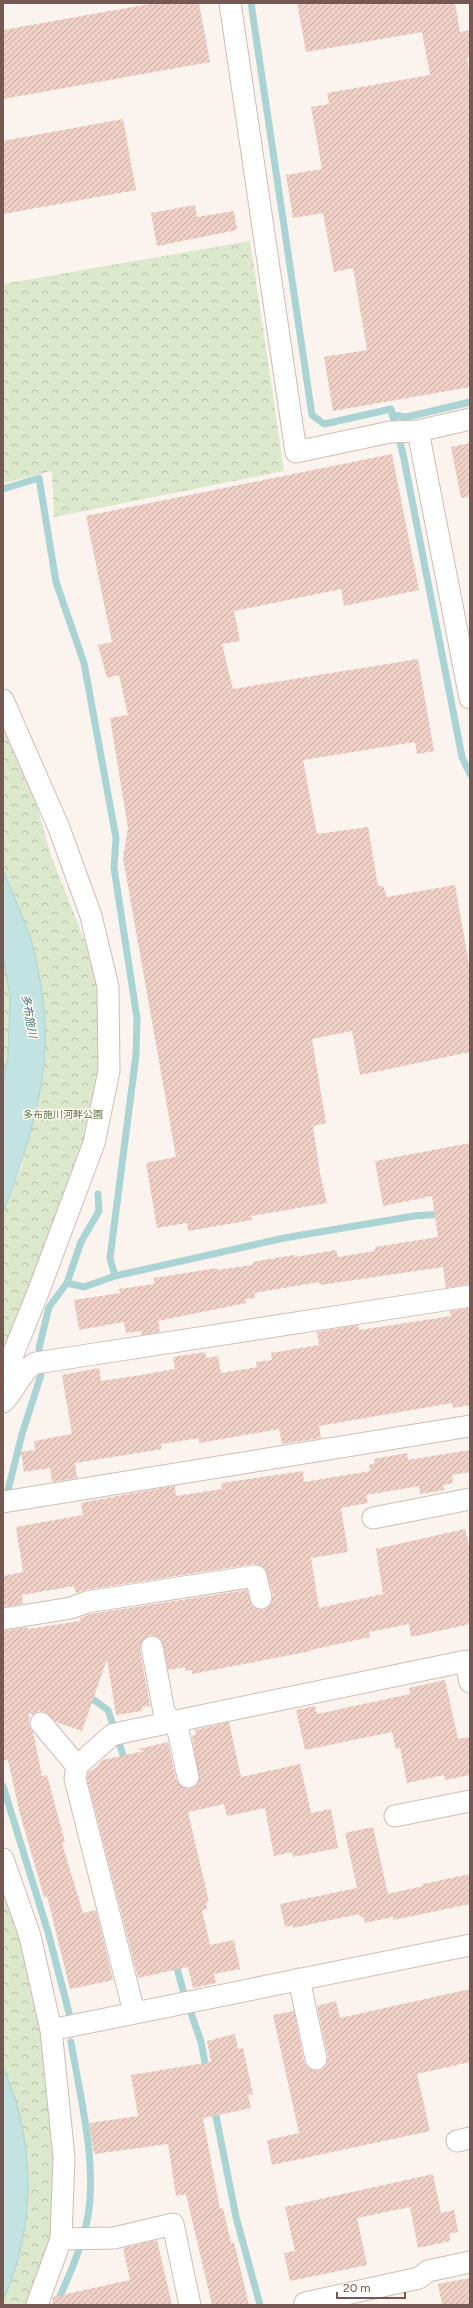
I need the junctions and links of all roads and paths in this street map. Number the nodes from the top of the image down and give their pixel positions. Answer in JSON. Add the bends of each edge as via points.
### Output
{"nodes":[{"id":1,"x":230,"y":3,"type":"edge"},
{"id":2,"x":470,"y":419,"type":"edge"},
{"id":3,"x":404,"y":432,"type":"junction"},
{"id":4,"x":470,"y":698,"type":"edge"},
{"id":5,"x":3,"y":700,"type":"edge"},
{"id":6,"x":470,"y":1296,"type":"edge"},
{"id":7,"x":3,"y":1379,"type":"edge"},
{"id":8,"x":3,"y":1402,"type":"edge"},
{"id":9,"x":470,"y":1426,"type":"edge"},
{"id":10,"x":470,"y":1499,"type":"edge"},
{"id":11,"x":8,"y":1501,"type":"edge"},
{"id":12,"x":373,"y":1518,"type":"dead end"},
{"id":13,"x":261,"y":1598,"type":"dead end"},
{"id":14,"x":3,"y":1619,"type":"edge"},
{"id":15,"x":152,"y":1647,"type":"dead end"},
{"id":16,"x":468,"y":1660,"type":"edge"},
{"id":17,"x":470,"y":1682,"type":"edge"},
{"id":18,"x":172,"y":1722,"type":"junction"},
{"id":19,"x":41,"y":1723,"type":"dead end"},
{"id":20,"x":77,"y":1766,"type":"junction"},
{"id":21,"x":188,"y":1777,"type":"dead end"},
{"id":22,"x":470,"y":1801,"type":"edge"},
{"id":23,"x":395,"y":1816,"type":"dead end"},
{"id":24,"x":3,"y":1859,"type":"edge"},
{"id":25,"x":470,"y":1945,"type":"edge"},
{"id":26,"x":299,"y":1979,"type":"junction"},
{"id":27,"x":134,"y":2012,"type":"junction"},
{"id":28,"x":51,"y":2030,"type":"junction"},
{"id":29,"x":316,"y":2059,"type":"dead end"},
{"id":30,"x":76,"y":2239,"type":"junction"},
{"id":31,"x":470,"y":2262,"type":"edge"},
{"id":32,"x":305,"y":2303,"type":"dead end"},
{"id":33,"x":37,"y":2305,"type":"edge"},
{"id":34,"x":190,"y":2305,"type":"edge"}],
"edges":[{"from":1,"to":3,"type":"street","via":[[296,452]]},
{"from":2,"to":3,"type":"street"},
{"from":3,"to":4,"type":"street"},
{"from":5,"to":7,"type":"street","via":[[59,828],[91,916],[108,987],[108,1063],[94,1142]]},
{"from":6,"to":8,"type":"street","via":[[40,1363],[30,1366]]},
{"from":9,"to":11,"type":"street"},
{"from":10,"to":12,"type":"street"},
{"from":13,"to":14,"type":"street","via":[[256,1576],[87,1602],[71,1608]]},
{"from":15,"to":18,"type":"street","via":[[164,1712]]},
{"from":16,"to":17,"type":"street"},
{"from":16,"to":18,"type":"street"},
{"from":18,"to":20,"type":"street","via":[[118,1734]]},
{"from":18,"to":21,"type":"street","via":[[178,1730]]},
{"from":19,"to":20,"type":"street"},
{"from":20,"to":27,"type":"street","via":[[75,1779]]},
{"from":22,"to":23,"type":"street"},
{"from":24,"to":28,"type":"street","via":[[30,1936]]},
{"from":25,"to":26,"type":"street"},
{"from":26,"to":27,"type":"street"},
{"from":26,"to":29,"type":"street"},
{"from":27,"to":28,"type":"street"},
{"from":28,"to":30,"type":"street","via":[[64,2157]]},
{"from":30,"to":33,"type":"street"},
{"from":30,"to":34,"type":"street","via":[[114,2238],[174,2224]]},
{"from":31,"to":32,"type":"street","via":[[428,2271],[419,2278]]}]}
